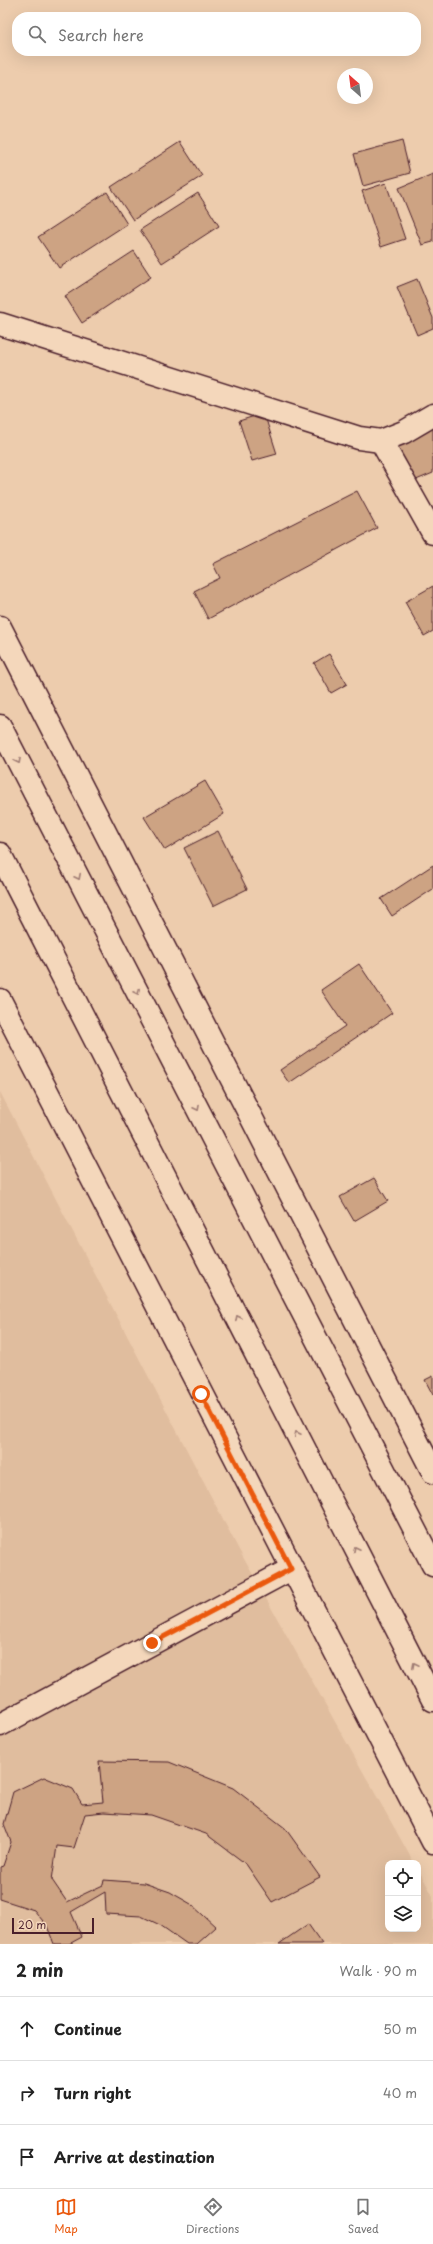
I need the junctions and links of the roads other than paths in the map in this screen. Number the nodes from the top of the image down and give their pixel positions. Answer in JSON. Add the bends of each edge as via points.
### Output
{"nodes":[{"id":1,"x":0,"y":324,"type":"edge"},
{"id":2,"x":433,"y":415,"type":"edge"},
{"id":3,"x":381,"y":441,"type":"junction"},
{"id":4,"x":433,"y":533,"type":"edge"},
{"id":5,"x":0,"y":627,"type":"edge"},
{"id":6,"x":0,"y":726,"type":"edge"},
{"id":7,"x":0,"y":854,"type":"edge"},
{"id":8,"x":0,"y":1000,"type":"edge"},
{"id":9,"x":433,"y":1472,"type":"edge"},
{"id":10,"x":433,"y":1565,"type":"edge"},
{"id":11,"x":291,"y":1569,"type":"junction"},
{"id":12,"x":433,"y":1700,"type":"edge"},
{"id":13,"x":0,"y":1725,"type":"edge"},
{"id":14,"x":433,"y":1842,"type":"edge"}],
"edges":[{"from":1,"to":3,"type":"street","via":[[359,438]]},
{"from":2,"to":3,"type":"street","via":[[404,432]]},
{"from":3,"to":4,"type":"street"},
{"from":5,"to":9,"type":"street"},
{"from":6,"to":10,"type":"street","one_way":true},
{"from":12,"to":7,"type":"street","one_way":true},
{"from":8,"to":11,"type":"street"},
{"from":11,"to":13,"type":"street"},
{"from":11,"to":14,"type":"street"}]}
